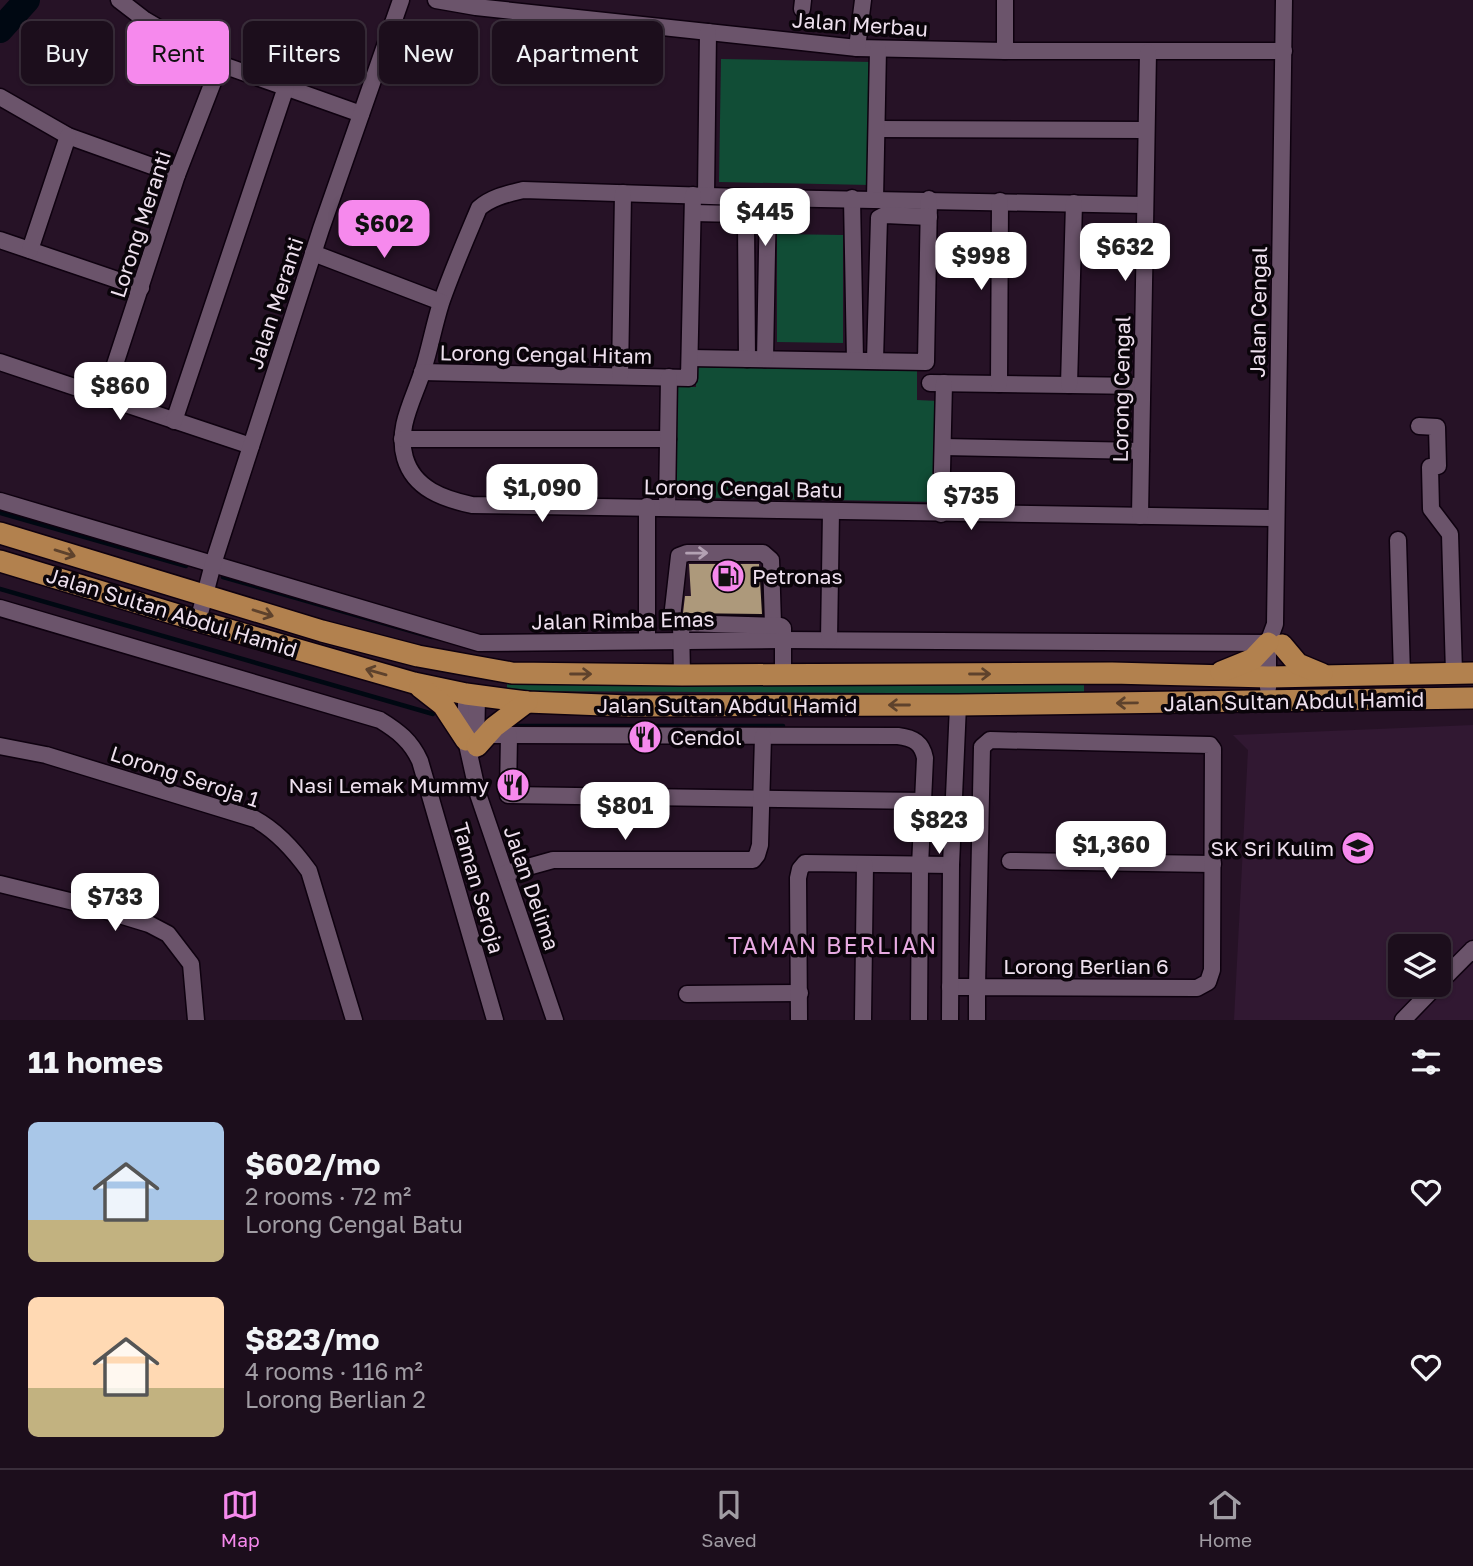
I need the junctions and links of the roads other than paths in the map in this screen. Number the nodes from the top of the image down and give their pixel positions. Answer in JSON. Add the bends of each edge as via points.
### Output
{"nodes":[{"id":1,"x":119,"y":0,"type":"edge"},
{"id":2,"x":401,"y":0,"type":"edge"},
{"id":3,"x":436,"y":0,"type":"edge"},
{"id":4,"x":863,"y":0,"type":"edge"},
{"id":5,"x":1005,"y":0,"type":"edge"},
{"id":6,"x":1284,"y":0,"type":"edge"},
{"id":7,"x":147,"y":21,"type":"edge"},
{"id":8,"x":708,"y":32,"type":"junction"},
{"id":9,"x":858,"y":48,"type":"junction"},
{"id":10,"x":878,"y":49,"type":"junction"},
{"id":11,"x":1004,"y":51,"type":"junction"},
{"id":12,"x":1283,"y":51,"type":"junction"},
{"id":13,"x":1148,"y":52,"type":"junction"},
{"id":14,"x":229,"y":67,"type":"edge"},
{"id":15,"x":212,"y":84,"type":"edge"},
{"id":16,"x":286,"y":87,"type":"junction"},
{"id":17,"x":0,"y":97,"type":"edge"},
{"id":18,"x":361,"y":114,"type":"junction"},
{"id":19,"x":877,"y":129,"type":"junction"},
{"id":20,"x":1145,"y":130,"type":"junction"},
{"id":21,"x":68,"y":136,"type":"junction"},
{"id":22,"x":177,"y":175,"type":"junction"},
{"id":23,"x":623,"y":193,"type":"junction"},
{"id":24,"x":700,"y":195,"type":"junction"},
{"id":25,"x":768,"y":198,"type":"junction"},
{"id":26,"x":852,"y":198,"type":"junction"},
{"id":27,"x":875,"y":199,"type":"junction"},
{"id":28,"x":929,"y":200,"type":"junction"},
{"id":29,"x":1000,"y":201,"type":"junction"},
{"id":30,"x":1074,"y":203,"type":"junction"},
{"id":31,"x":1144,"y":205,"type":"junction"},
{"id":32,"x":693,"y":214,"type":"junction"},
{"id":33,"x":929,"y":217,"type":"junction"},
{"id":34,"x":0,"y":240,"type":"edge"},
{"id":35,"x":30,"y":250,"type":"junction"},
{"id":36,"x":313,"y":253,"type":"junction"},
{"id":37,"x":141,"y":288,"type":"junction"},
{"id":38,"x":441,"y":302,"type":"junction"},
{"id":39,"x":690,"y":358,"type":"junction"},
{"id":40,"x":747,"y":359,"type":"junction"},
{"id":41,"x":765,"y":359,"type":"junction"},
{"id":42,"x":855,"y":360,"type":"junction"},
{"id":43,"x":875,"y":360,"type":"junction"},
{"id":44,"x":0,"y":362,"type":"edge"},
{"id":45,"x":422,"y":372,"type":"junction"},
{"id":46,"x":620,"y":376,"type":"junction"},
{"id":47,"x":669,"y":377,"type":"junction"},
{"id":48,"x":999,"y":384,"type":"junction"},
{"id":49,"x":1069,"y":385,"type":"junction"},
{"id":50,"x":1142,"y":386,"type":"junction"},
{"id":51,"x":104,"y":398,"type":"junction"},
{"id":52,"x":174,"y":421,"type":"junction"},
{"id":53,"x":1419,"y":426,"type":"dead end"},
{"id":54,"x":402,"y":439,"type":"junction"},
{"id":55,"x":668,"y":439,"type":"junction"},
{"id":56,"x":251,"y":446,"type":"junction"},
{"id":57,"x":943,"y":447,"type":"junction"},
{"id":58,"x":1141,"y":451,"type":"junction"},
{"id":59,"x":0,"y":501,"type":"edge"},
{"id":60,"x":647,"y":506,"type":"junction"},
{"id":61,"x":667,"y":507,"type":"junction"},
{"id":62,"x":831,"y":511,"type":"junction"},
{"id":63,"x":941,"y":514,"type":"junction"},
{"id":64,"x":1140,"y":516,"type":"junction"},
{"id":65,"x":1276,"y":518,"type":"junction"},
{"id":66,"x":0,"y":533,"type":"edge"},
{"id":67,"x":1398,"y":540,"type":"dead end"},
{"id":68,"x":0,"y":561,"type":"edge"},
{"id":69,"x":213,"y":564,"type":"junction"},
{"id":70,"x":204,"y":596,"type":"junction"},
{"id":71,"x":0,"y":608,"type":"edge"},
{"id":72,"x":198,"y":621,"type":"junction"},
{"id":73,"x":681,"y":624,"type":"junction"},
{"id":74,"x":777,"y":633,"type":"junction"},
{"id":75,"x":1275,"y":638,"type":"junction"},
{"id":76,"x":829,"y":640,"type":"junction"},
{"id":77,"x":647,"y":641,"type":"junction"},
{"id":78,"x":681,"y":641,"type":"junction"},
{"id":79,"x":418,"y":656,"type":"junction"},
{"id":80,"x":512,"y":673,"type":"junction"},
{"id":81,"x":1463,"y":673,"type":"edge"},
{"id":82,"x":1402,"y":674,"type":"junction"},
{"id":83,"x":682,"y":675,"type":"junction"},
{"id":84,"x":783,"y":675,"type":"junction"},
{"id":85,"x":1212,"y":675,"type":"junction"},
{"id":86,"x":1330,"y":676,"type":"junction"},
{"id":87,"x":1276,"y":677,"type":"junction"},
{"id":88,"x":414,"y":683,"type":"junction"},
{"id":89,"x":472,"y":693,"type":"junction"},
{"id":90,"x":1473,"y":698,"type":"edge"},
{"id":91,"x":1276,"y":701,"type":"junction"},
{"id":92,"x":527,"y":702,"type":"junction"},
{"id":93,"x":958,"y":705,"type":"junction"},
{"id":94,"x":509,"y":736,"type":"junction"},
{"id":95,"x":763,"y":736,"type":"junction"},
{"id":96,"x":476,"y":741,"type":"junction"},
{"id":97,"x":0,"y":746,"type":"edge"},
{"id":98,"x":762,"y":799,"type":"junction"},
{"id":99,"x":923,"y":801,"type":"junction"},
{"id":100,"x":1010,"y":861,"type":"dead end"},
{"id":101,"x":1213,"y":864,"type":"junction"},
{"id":102,"x":865,"y":865,"type":"junction"},
{"id":103,"x":951,"y":865,"type":"junction"},
{"id":104,"x":920,"y":866,"type":"junction"},
{"id":105,"x":506,"y":873,"type":"junction"},
{"id":106,"x":0,"y":884,"type":"edge"},
{"id":107,"x":1473,"y":948,"type":"edge"},
{"id":108,"x":1451,"y":971,"type":"edge"},
{"id":109,"x":950,"y":987,"type":"junction"},
{"id":110,"x":977,"y":987,"type":"junction"},
{"id":111,"x":800,"y":993,"type":"junction"},
{"id":112,"x":687,"y":994,"type":"dead end"},
{"id":113,"x":1425,"y":997,"type":"edge"},
{"id":114,"x":196,"y":1020,"type":"edge"},
{"id":115,"x":354,"y":1020,"type":"edge"},
{"id":116,"x":495,"y":1020,"type":"edge"},
{"id":117,"x":555,"y":1020,"type":"edge"},
{"id":118,"x":799,"y":1020,"type":"edge"},
{"id":119,"x":863,"y":1020,"type":"edge"},
{"id":120,"x":919,"y":1020,"type":"edge"},
{"id":121,"x":950,"y":1020,"type":"edge"},
{"id":122,"x":977,"y":1020,"type":"edge"},
{"id":123,"x":1403,"y":1020,"type":"edge"}],
"edges":[{"from":1,"to":7,"type":"street"},
{"from":2,"to":18,"type":"street","name":"Jalan Meranti"},
{"from":3,"to":8,"type":"street","name":"Jalan Merbau"},
{"from":4,"to":9,"type":"street"},
{"from":5,"to":11,"type":"street"},
{"from":6,"to":12,"type":"street","name":"Jalan Cengal"},
{"from":8,"to":9,"type":"street","name":"Jalan Merbau"},
{"from":8,"to":24,"type":"street"},
{"from":9,"to":10,"type":"street","name":"Jalan Merbau"},
{"from":10,"to":11,"type":"street","name":"Jalan Merbau"},
{"from":10,"to":19,"type":"street"},
{"from":11,"to":13,"type":"street","name":"Jalan Merbau"},
{"from":12,"to":13,"type":"street","name":"Jalan Merbau"},
{"from":12,"to":65,"type":"street","name":"Jalan Cengal"},
{"from":13,"to":20,"type":"street","name":"Lorong Cengal"},
{"from":14,"to":16,"type":"street"},
{"from":15,"to":22,"type":"street","name":"Lorong Meranti"},
{"from":16,"to":18,"type":"street"},
{"from":16,"to":52,"type":"street"},
{"from":17,"to":21,"type":"street"},
{"from":18,"to":36,"type":"street","name":"Jalan Meranti"},
{"from":19,"to":20,"type":"street"},
{"from":19,"to":27,"type":"street"},
{"from":20,"to":31,"type":"street","name":"Lorong Cengal"},
{"from":21,"to":22,"type":"street"},
{"from":21,"to":35,"type":"street"},
{"from":22,"to":37,"type":"street","name":"Lorong Meranti"},
{"from":23,"to":24,"type":"street"},
{"from":23,"to":38,"type":"street","via":[[523,190],[488,200],[479,208]]},
{"from":23,"to":46,"type":"street"},
{"from":24,"to":25,"type":"street"},
{"from":24,"to":32,"type":"street"},
{"from":25,"to":26,"type":"street"},
{"from":25,"to":41,"type":"street"},
{"from":26,"to":27,"type":"street"},
{"from":26,"to":42,"type":"street"},
{"from":27,"to":28,"type":"street"},
{"from":28,"to":29,"type":"street"},
{"from":28,"to":33,"type":"street"},
{"from":29,"to":30,"type":"street"},
{"from":29,"to":48,"type":"street"},
{"from":30,"to":31,"type":"street"},
{"from":30,"to":49,"type":"street"},
{"from":31,"to":50,"type":"street","name":"Lorong Cengal"},
{"from":32,"to":39,"type":"street"},
{"from":32,"to":40,"type":"street","via":[[740,214],[746,221]]},
{"from":33,"to":43,"type":"street","via":[[879,218]]},
{"from":33,"to":43,"type":"street","via":[[926,362]]},
{"from":34,"to":35,"type":"street"},
{"from":35,"to":37,"type":"street"},
{"from":36,"to":38,"type":"street"},
{"from":36,"to":56,"type":"street","name":"Jalan Meranti"},
{"from":37,"to":51,"type":"street","name":"Lorong Meranti"},
{"from":38,"to":45,"type":"street"},
{"from":39,"to":40,"type":"street"},
{"from":39,"to":47,"type":"street","via":[[689,378]]},
{"from":40,"to":41,"type":"street"},
{"from":41,"to":42,"type":"street"},
{"from":42,"to":43,"type":"street"},
{"from":44,"to":51,"type":"street"},
{"from":45,"to":46,"type":"street","name":"Lorong Cengal Hitam"},
{"from":45,"to":54,"type":"street"},
{"from":46,"to":47,"type":"street","name":"Lorong Cengal Hitam"},
{"from":47,"to":55,"type":"street"},
{"from":48,"to":49,"type":"street"},
{"from":48,"to":57,"type":"street","via":[[937,383]]},
{"from":49,"to":50,"type":"street"},
{"from":50,"to":58,"type":"street","name":"Lorong Cengal"},
{"from":51,"to":52,"type":"street"},
{"from":52,"to":56,"type":"street"},
{"from":53,"to":81,"type":"street","via":[[1437,427],[1438,466],[1430,467],[1431,509],[1450,534]]},
{"from":54,"to":55,"type":"street"},
{"from":54,"to":60,"type":"street","name":"Lorong Cengal Batu","via":[[405,460],[414,475],[428,490],[449,500],[472,505]]},
{"from":55,"to":61,"type":"street"},
{"from":56,"to":69,"type":"street","name":"Jalan Meranti"},
{"from":57,"to":58,"type":"street"},
{"from":57,"to":63,"type":"street"},
{"from":58,"to":64,"type":"street","name":"Lorong Cengal"},
{"from":59,"to":69,"type":"street","name":"Jalan Rimba Emas"},
{"from":60,"to":61,"type":"street","name":"Lorong Cengal Batu"},
{"from":60,"to":77,"type":"street"},
{"from":61,"to":62,"type":"street","name":"Lorong Cengal Batu"},
{"from":62,"to":63,"type":"street","name":"Lorong Cengal Batu"},
{"from":62,"to":76,"type":"street"},
{"from":63,"to":64,"type":"street","name":"Lorong Cengal Batu"},
{"from":64,"to":65,"type":"street","name":"Lorong Cengal Batu"},
{"from":65,"to":75,"type":"street","name":"Jalan Cengal"},
{"from":66,"to":70,"type":"main road","name":"Jalan Sultan Abdul Hamid","one_way":true},
{"from":67,"to":82,"type":"street"},
{"from":68,"to":72,"type":"main road","name":"Jalan Sultan Abdul Hamid"},
{"from":69,"to":70,"type":"street","name":"Jalan Meranti"},
{"from":69,"to":77,"type":"street","name":"Jalan Rimba Emas","via":[[479,643]]},
{"from":70,"to":72,"type":"street","name":"Jalan Meranti"},
{"from":70,"to":79,"type":"main road","name":"Jalan Sultan Abdul Hamid","one_way":true},
{"from":71,"to":116,"type":"street","name":"Taman Seroja","via":[[380,720],[407,740],[420,761]]},
{"from":88,"to":72,"type":"main road","name":"Jalan Sultan Abdul Hamid","one_way":true},
{"from":73,"to":74,"type":"street"},
{"from":73,"to":74,"type":"street","one_way":true,"via":[[672,618],[679,556],[763,552],[771,560]]},
{"from":73,"to":78,"type":"street"},
{"from":74,"to":76,"type":"street","name":"Jalan Rimba Emas"},
{"from":74,"to":78,"type":"street","name":"Jalan Rimba Emas"},
{"from":74,"to":84,"type":"street"},
{"from":75,"to":76,"type":"street","name":"Jalan Rimba Emas"},
{"from":75,"to":85,"type":"main road","via":[[1253,659]]},
{"from":75,"to":86,"type":"main road","via":[[1298,664]]},
{"from":75,"to":87,"type":"street","name":"Jalan Cengal"},
{"from":77,"to":78,"type":"street","name":"Jalan Rimba Emas"},
{"from":78,"to":83,"type":"street"},
{"from":79,"to":80,"type":"main road","name":"Jalan Sultan Abdul Hamid"},
{"from":79,"to":89,"type":"main road","via":[[427,667],[452,675]]},
{"from":80,"to":83,"type":"main road","name":"Jalan Sultan Abdul Hamid","one_way":true},
{"from":80,"to":89,"type":"main road"},
{"from":81,"to":82,"type":"main road","name":"Jalan Sultan Abdul Hamid"},
{"from":82,"to":86,"type":"main road","name":"Jalan Sultan Abdul Hamid"},
{"from":83,"to":84,"type":"main road","name":"Jalan Sultan Abdul Hamid"},
{"from":84,"to":85,"type":"main road","name":"Jalan Sultan Abdul Hamid","one_way":true},
{"from":85,"to":87,"type":"main road","name":"Jalan Sultan Abdul Hamid"},
{"from":86,"to":87,"type":"main road","name":"Jalan Sultan Abdul Hamid"},
{"from":87,"to":91,"type":"street","name":"Jalan Cengal"},
{"from":88,"to":89,"type":"main road","name":"Jalan Sultan Abdul Hamid"},
{"from":88,"to":96,"type":"main road","via":[[443,705]]},
{"from":89,"to":92,"type":"main road","name":"Jalan Sultan Abdul Hamid"},
{"from":89,"to":96,"type":"street","name":"Jalan Delima"},
{"from":90,"to":91,"type":"main road","name":"Jalan Sultan Abdul Hamid"},
{"from":91,"to":93,"type":"main road","name":"Jalan Sultan Abdul Hamid","one_way":true},
{"from":93,"to":92,"type":"main road","name":"Jalan Sultan Abdul Hamid","one_way":true},
{"from":92,"to":96,"type":"main road"},
{"from":93,"to":103,"type":"street"},
{"from":94,"to":95,"type":"street"},
{"from":94,"to":96,"type":"street"},
{"from":94,"to":98,"type":"street","via":[[508,795]]},
{"from":95,"to":98,"type":"street"},
{"from":95,"to":99,"type":"street","via":[[898,736],[917,741],[925,758]]},
{"from":96,"to":105,"type":"street","name":"Jalan Delima","via":[[478,794]]},
{"from":97,"to":115,"type":"street","name":"Lorong Seroja 1","via":[[46,755],[268,826],[309,871]]},
{"from":98,"to":99,"type":"street"},
{"from":98,"to":105,"type":"street","via":[[760,845],[753,860],[553,860]]},
{"from":99,"to":104,"type":"street"},
{"from":100,"to":101,"type":"street"},
{"from":101,"to":110,"type":"street","name":"Lorong Berlian 6","via":[[1212,970],[1208,982],[1198,988]]},
{"from":101,"to":110,"type":"street","via":[[1213,749],[1206,743],[984,743]]},
{"from":102,"to":104,"type":"street"},
{"from":102,"to":111,"type":"street","via":[[805,863],[800,869]]},
{"from":102,"to":119,"type":"street"},
{"from":103,"to":104,"type":"street"},
{"from":103,"to":109,"type":"street"},
{"from":104,"to":120,"type":"street"},
{"from":105,"to":117,"type":"street","name":"Jalan Delima"},
{"from":106,"to":114,"type":"street","via":[[90,906],[168,934],[191,964]]},
{"from":107,"to":108,"type":"street"},
{"from":109,"to":110,"type":"street","name":"Lorong Berlian 6"},
{"from":109,"to":121,"type":"street"},
{"from":110,"to":122,"type":"street"},
{"from":111,"to":112,"type":"street"},
{"from":111,"to":118,"type":"street"},
{"from":113,"to":123,"type":"street"}]}
